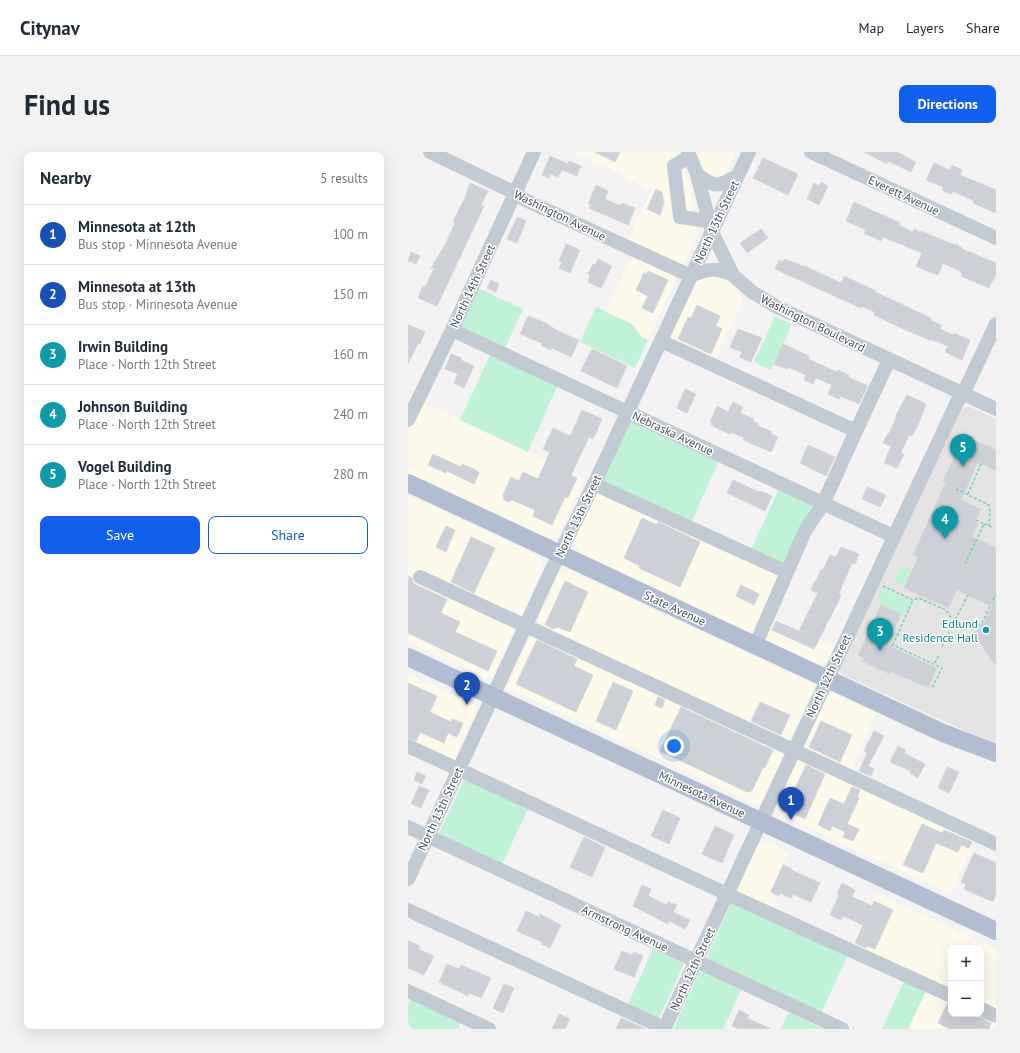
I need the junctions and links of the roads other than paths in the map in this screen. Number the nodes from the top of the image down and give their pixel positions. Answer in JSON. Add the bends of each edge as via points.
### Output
{"nodes":[{"id":1,"x":430,"y":152,"type":"edge"},
{"id":2,"x":534,"y":152,"type":"edge"},
{"id":3,"x":749,"y":152,"type":"edge"},
{"id":4,"x":811,"y":152,"type":"edge"},
{"id":5,"x":689,"y":154,"type":"edge"},
{"id":6,"x":697,"y":174,"type":"junction"},
{"id":7,"x":737,"y":176,"type":"junction"},
{"id":8,"x":515,"y":193,"type":"junction"},
{"id":9,"x":710,"y":226,"type":"junction"},
{"id":10,"x":996,"y":238,"type":"edge"},
{"id":11,"x":733,"y":275,"type":"junction"},
{"id":12,"x":691,"y":276,"type":"junction"},
{"id":13,"x":996,"y":324,"type":"edge"},
{"id":14,"x":452,"y":330,"type":"junction"},
{"id":15,"x":661,"y":341,"type":"junction"},
{"id":16,"x":889,"y":360,"type":"junction"},
{"id":17,"x":963,"y":394,"type":"junction"},
{"id":18,"x":996,"y":410,"type":"edge"},
{"id":19,"x":410,"y":412,"type":"edge"},
{"id":20,"x":628,"y":412,"type":"junction"},
{"id":21,"x":856,"y":431,"type":"junction"},
{"id":22,"x":408,"y":483,"type":"edge"},
{"id":23,"x":594,"y":484,"type":"junction"},
{"id":24,"x":823,"y":504,"type":"junction"},
{"id":25,"x":893,"y":536,"type":"junction"},
{"id":26,"x":560,"y":553,"type":"junction"},
{"id":27,"x":787,"y":572,"type":"junction"},
{"id":28,"x":420,"y":577,"type":"dead end"},
{"id":29,"x":525,"y":626,"type":"junction"},
{"id":30,"x":755,"y":646,"type":"junction"},
{"id":31,"x":408,"y":658,"type":"edge"},
{"id":32,"x":826,"y":679,"type":"junction"},
{"id":33,"x":492,"y":697,"type":"junction"},
{"id":34,"x":943,"y":733,"type":"junction"},
{"id":35,"x":408,"y":746,"type":"edge"},
{"id":36,"x":794,"y":751,"type":"junction"},
{"id":37,"x":996,"y":753,"type":"edge"},
{"id":38,"x":996,"y":765,"type":"edge"},
{"id":39,"x":458,"y":769,"type":"junction"},
{"id":40,"x":761,"y":822,"type":"junction"},
{"id":41,"x":408,"y":827,"type":"edge"},
{"id":42,"x":428,"y":836,"type":"junction"},
{"id":43,"x":996,"y":844,"type":"edge"},
{"id":44,"x":408,"y":879,"type":"edge"},
{"id":45,"x":727,"y":894,"type":"junction"},
{"id":46,"x":408,"y":910,"type":"edge"},
{"id":47,"x":996,"y":931,"type":"edge"},
{"id":48,"x":696,"y":961,"type":"junction"},
{"id":49,"x":408,"y":991,"type":"edge"},
{"id":50,"x":948,"y":995,"type":"edge"},
{"id":51,"x":984,"y":1011,"type":"edge"},
{"id":52,"x":996,"y":1016,"type":"edge"},
{"id":53,"x":489,"y":1029,"type":"edge"},
{"id":54,"x":664,"y":1029,"type":"edge"},
{"id":55,"x":842,"y":1029,"type":"edge"}],
"edges":[{"from":1,"to":8,"type":"street","name":"Washington Avenue"},
{"from":2,"to":8,"type":"street","name":"North 14th Street"},
{"from":3,"to":7,"type":"street","name":"North 13th Street"},
{"from":4,"to":10,"type":"street","name":"Everett Avenue"},
{"from":5,"to":6,"type":"street","name":"Washington Boulevard"},
{"from":5,"to":9,"type":"street","via":[[674,166],[680,217]]},
{"from":6,"to":7,"type":"street","via":[[715,185],[724,184]]},
{"from":6,"to":9,"type":"street","name":"Washington Boulevard"},
{"from":7,"to":9,"type":"street","name":"North 13th Street"},
{"from":8,"to":12,"type":"street","name":"Washington Avenue","via":[[525,200]]},
{"from":8,"to":14,"type":"street","name":"North 14th Street"},
{"from":9,"to":11,"type":"street","name":"Washington Boulevard"},
{"from":9,"to":12,"type":"street","name":"North 13th Street"},
{"from":11,"to":12,"type":"street","via":[[723,270],[711,269]]},
{"from":11,"to":16,"type":"street","name":"Washington Boulevard","via":[[752,292],[777,307]]},
{"from":12,"to":15,"type":"street","name":"North 13th Street"},
{"from":13,"to":17,"type":"street","name":"North 12th Street"},
{"from":14,"to":19,"type":"street","name":"North 14th Street"},
{"from":14,"to":20,"type":"street","name":"Nebraska Avenue"},
{"from":15,"to":20,"type":"street","name":"North 13th Street"},
{"from":15,"to":21,"type":"street"},
{"from":16,"to":17,"type":"street","name":"Washington Boulevard"},
{"from":16,"to":21,"type":"street"},
{"from":17,"to":18,"type":"street","name":"Washington Boulevard"},
{"from":17,"to":25,"type":"street","name":"North 12th Street"},
{"from":20,"to":23,"type":"street","name":"North 13th Street"},
{"from":20,"to":24,"type":"street","name":"Nebraska Avenue"},
{"from":21,"to":24,"type":"street"},
{"from":22,"to":26,"type":"main road","name":"State Avenue"},
{"from":23,"to":26,"type":"street","name":"North 13th Street"},
{"from":23,"to":27,"type":"street"},
{"from":24,"to":25,"type":"street","name":"Nebraska Avenue"},
{"from":24,"to":27,"type":"street","via":[[805,531]]},
{"from":25,"to":32,"type":"street","name":"North 12th Street"},
{"from":26,"to":29,"type":"street","name":"North 13th Street"},
{"from":26,"to":30,"type":"main road","name":"State Avenue"},
{"from":27,"to":30,"type":"street"},
{"from":28,"to":29,"type":"street"},
{"from":29,"to":33,"type":"street","name":"North 13th Street"},
{"from":29,"to":36,"type":"street"},
{"from":30,"to":32,"type":"main road","name":"State Avenue"},
{"from":31,"to":33,"type":"main road","name":"Minnesota Avenue"},
{"from":32,"to":34,"type":"main road","name":"State Avenue"},
{"from":32,"to":36,"type":"street","name":"North 12th Street"},
{"from":33,"to":39,"type":"street","name":"North 13th Street"},
{"from":33,"to":40,"type":"main road","name":"Minnesota Avenue"},
{"from":34,"to":37,"type":"main road","name":"State Avenue"},
{"from":34,"to":38,"type":"main road","name":"State Avenue"},
{"from":35,"to":39,"type":"street"},
{"from":36,"to":40,"type":"street","name":"North 12th Street"},
{"from":36,"to":43,"type":"street"},
{"from":39,"to":42,"type":"street","name":"North 13th Street"},
{"from":39,"to":45,"type":"street"},
{"from":40,"to":45,"type":"street","name":"North 12th Street"},
{"from":40,"to":47,"type":"main road","name":"Minnesota Avenue"},
{"from":41,"to":42,"type":"street","name":"Armstrong Avenue"},
{"from":42,"to":44,"type":"street","name":"North 13th Street"},
{"from":42,"to":48,"type":"street","name":"Armstrong Avenue"},
{"from":45,"to":48,"type":"street","name":"North 12th Street"},
{"from":45,"to":50,"type":"street"},
{"from":46,"to":54,"type":"street"},
{"from":48,"to":54,"type":"street","name":"North 12th Street"},
{"from":48,"to":55,"type":"street","name":"Armstrong Avenue"},
{"from":49,"to":53,"type":"street"},
{"from":51,"to":52,"type":"street"}]}
